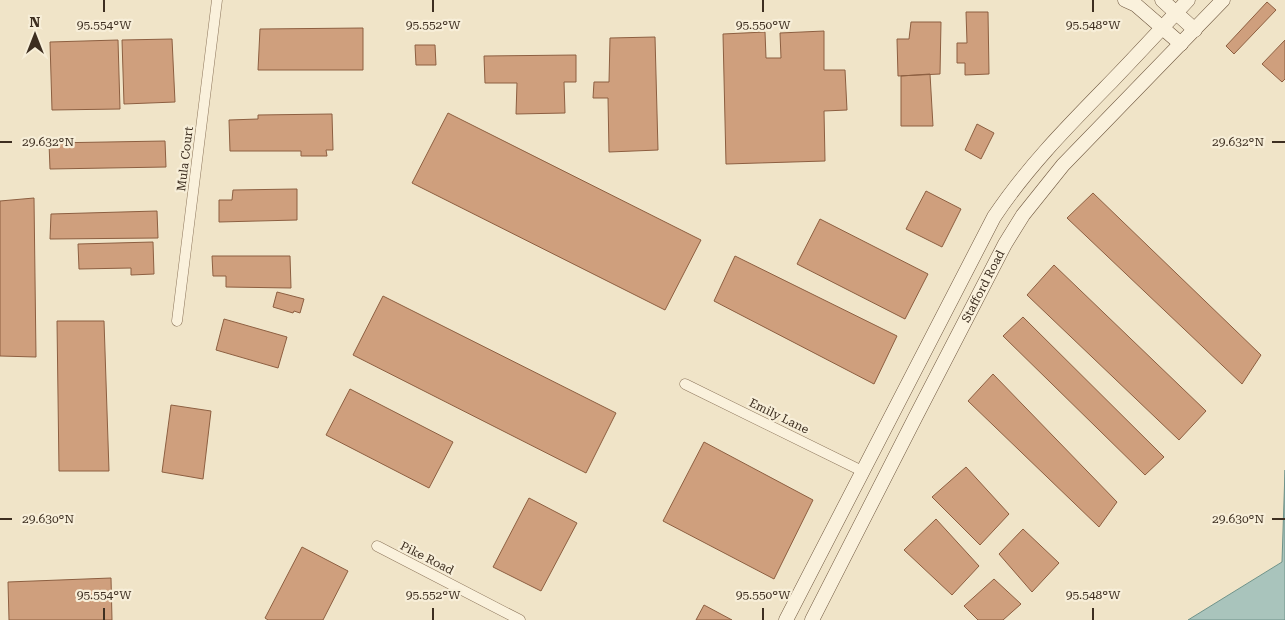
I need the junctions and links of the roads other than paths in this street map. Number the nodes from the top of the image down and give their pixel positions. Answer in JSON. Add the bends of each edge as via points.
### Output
{"nodes":[{"id":1,"x":217,"y":0,"type":"edge"},
{"id":2,"x":1126,"y":0,"type":"edge"},
{"id":3,"x":1162,"y":0,"type":"edge"},
{"id":4,"x":1188,"y":0,"type":"edge"},
{"id":5,"x":1223,"y":0,"type":"edge"},
{"id":6,"x":1176,"y":13,"type":"junction"},
{"id":7,"x":1164,"y":28,"type":"junction"},
{"id":8,"x":1194,"y":30,"type":"junction"},
{"id":9,"x":1181,"y":44,"type":"junction"},
{"id":10,"x":177,"y":320,"type":"dead end"},
{"id":11,"x":938,"y":324,"type":"junction"},
{"id":12,"x":958,"y":336,"type":"junction"},
{"id":13,"x":685,"y":384,"type":"dead end"},
{"id":14,"x":862,"y":471,"type":"junction"},
{"id":15,"x":829,"y":535,"type":"junction"},
{"id":16,"x":377,"y":546,"type":"dead end"},
{"id":17,"x":850,"y":548,"type":"junction"},
{"id":18,"x":520,"y":620,"type":"edge"},
{"id":19,"x":786,"y":620,"type":"edge"},
{"id":20,"x":812,"y":620,"type":"edge"}],
"edges":[{"from":1,"to":10,"type":"street","name":"Mula Court"},
{"from":2,"to":7,"type":"main road"},
{"from":3,"to":6,"type":"main road"},
{"from":4,"to":6,"type":"main road","name":"Stafford Road"},
{"from":5,"to":8,"type":"main road","name":"Stafford Road"},
{"from":6,"to":7,"type":"main road","name":"Stafford Road"},
{"from":6,"to":8,"type":"main road"},
{"from":7,"to":9,"type":"main road"},
{"from":7,"to":11,"type":"main road","name":"Stafford Road","via":[[1057,138],[1010,192]]},
{"from":8,"to":9,"type":"main road","name":"Stafford Road"},
{"from":9,"to":12,"type":"main road","name":"Stafford Road","via":[[1043,188],[1005,244]]},
{"from":11,"to":12,"type":"main road"},
{"from":11,"to":14,"type":"main road","name":"Stafford Road"},
{"from":12,"to":17,"type":"main road","name":"Stafford Road"},
{"from":13,"to":14,"type":"street","name":"Emily Lane"},
{"from":14,"to":15,"type":"main road","name":"Stafford Road"},
{"from":15,"to":17,"type":"main road"},
{"from":15,"to":19,"type":"main road","name":"Stafford Road"},
{"from":16,"to":18,"type":"street","name":"Pike Road"},
{"from":17,"to":20,"type":"main road","name":"Stafford Road"}]}
